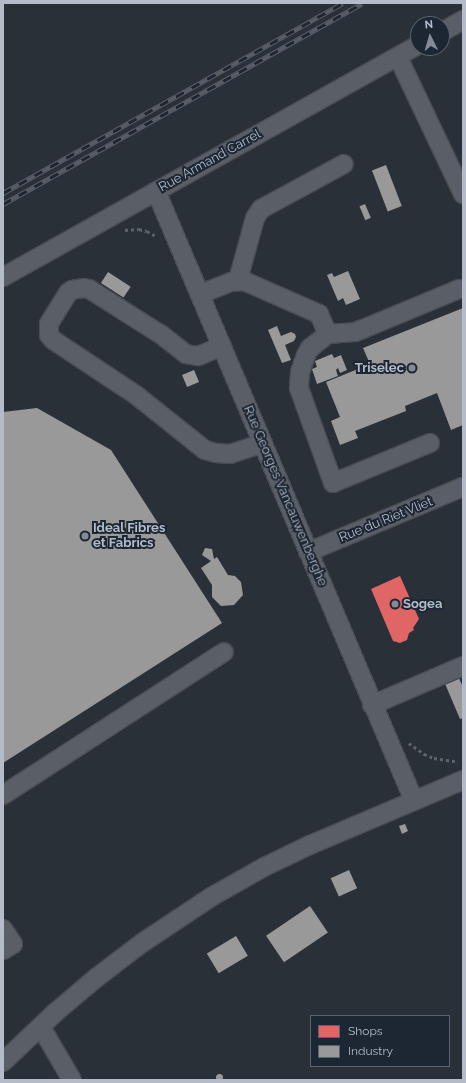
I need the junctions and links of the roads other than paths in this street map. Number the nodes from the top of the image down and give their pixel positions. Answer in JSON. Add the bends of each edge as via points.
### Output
{"nodes":[{"id":1,"x":463,"y":20,"type":"edge"},
{"id":2,"x":450,"y":27,"type":"edge"},
{"id":3,"x":410,"y":50,"type":"edge"},
{"id":4,"x":398,"y":57,"type":"junction"},
{"id":5,"x":344,"y":164,"type":"dead end"},
{"id":6,"x":156,"y":191,"type":"junction"},
{"id":7,"x":463,"y":194,"type":"edge"},
{"id":8,"x":3,"y":277,"type":"edge"},
{"id":9,"x":238,"y":280,"type":"junction"},
{"id":10,"x":460,"y":288,"type":"dead end"},
{"id":11,"x":200,"y":294,"type":"junction"},
{"id":12,"x":328,"y":334,"type":"junction"},
{"id":13,"x":222,"y":346,"type":"junction"},
{"id":14,"x":263,"y":443,"type":"junction"},
{"id":15,"x":430,"y":443,"type":"dead end"},
{"id":16,"x":463,"y":488,"type":"edge"},
{"id":17,"x":308,"y":552,"type":"junction"},
{"id":18,"x":224,"y":652,"type":"dead end"},
{"id":19,"x":463,"y":666,"type":"edge"},
{"id":20,"x":372,"y":704,"type":"junction"},
{"id":21,"x":463,"y":780,"type":"edge"},
{"id":22,"x":3,"y":795,"type":"edge"},
{"id":23,"x":414,"y":801,"type":"junction"},
{"id":24,"x":3,"y":929,"type":"edge"},
{"id":25,"x":3,"y":950,"type":"edge"},
{"id":26,"x":41,"y":1027,"type":"junction"},
{"id":27,"x":3,"y":1062,"type":"edge"},
{"id":28,"x":72,"y":1080,"type":"edge"}],
"edges":[{"from":1,"to":2,"type":"street"},
{"from":3,"to":4,"type":"street","name":"Rue Armand Carrel"},
{"from":4,"to":6,"type":"street","name":"Rue Armand Carrel"},
{"from":4,"to":7,"type":"street"},
{"from":5,"to":9,"type":"street","via":[[261,209],[255,218]]},
{"from":6,"to":8,"type":"street","name":"Rue Armand Carrel"},
{"from":6,"to":11,"type":"street","name":"Rue Georges Vancauwenberghe"},
{"from":9,"to":11,"type":"street"},
{"from":9,"to":12,"type":"street","via":[[316,311]]},
{"from":10,"to":12,"type":"street","via":[[355,332]]},
{"from":11,"to":13,"type":"street","name":"Rue Georges Vancauwenberghe"},
{"from":12,"to":15,"type":"street","via":[[310,348],[306,355],[300,372],[299,388],[333,483]]},
{"from":13,"to":14,"type":"street","name":"Rue Georges Vancauwenberghe"},
{"from":13,"to":14,"type":"street","via":[[198,356],[186,354],[160,334],[84,288],[68,293],[49,324],[49,335],[53,340],[136,395],[205,450],[230,454]]},
{"from":14,"to":17,"type":"street","name":"Rue Georges Vancauwenberghe"},
{"from":16,"to":17,"type":"street","name":"Rue du Riet Vliet"},
{"from":17,"to":20,"type":"street","name":"Rue Georges Vancauwenberghe"},
{"from":18,"to":22,"type":"street"},
{"from":19,"to":20,"type":"street"},
{"from":20,"to":23,"type":"street","name":"Rue Georges Vancauwenberghe"},
{"from":21,"to":23,"type":"street"},
{"from":23,"to":26,"type":"street","via":[[310,845],[211,897],[84,987]]},
{"from":24,"to":25,"type":"street","via":[[13,944]]},
{"from":26,"to":27,"type":"street"},
{"from":26,"to":28,"type":"street"}]}
